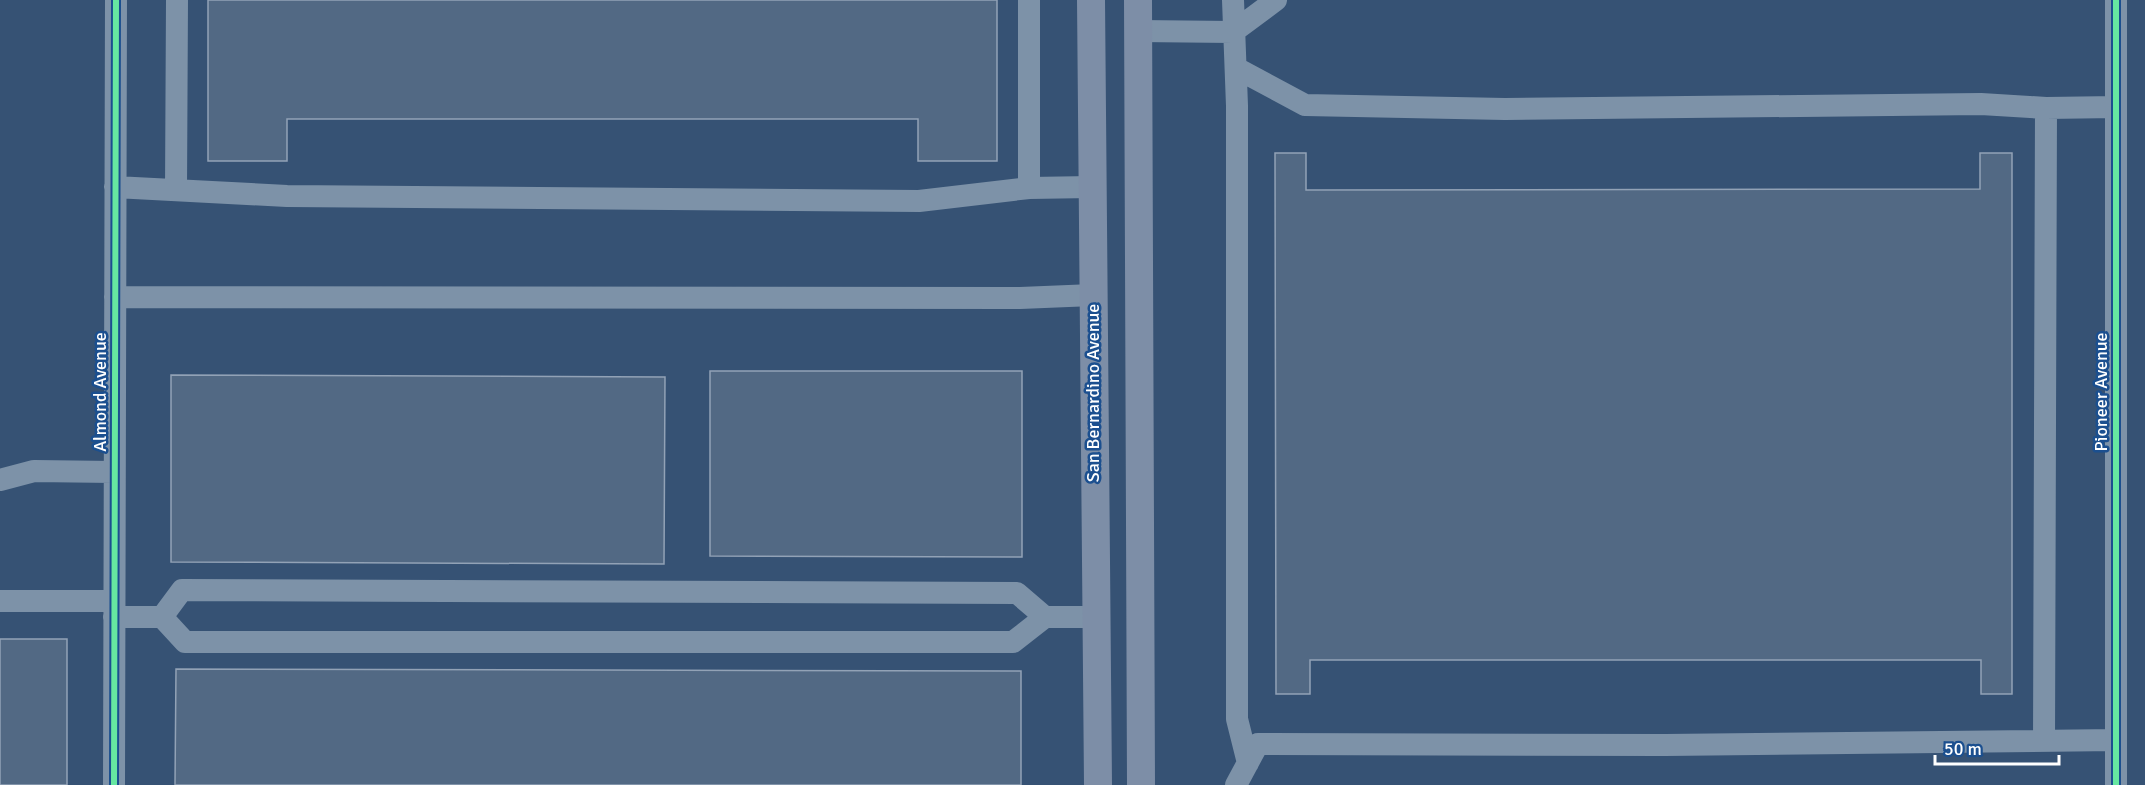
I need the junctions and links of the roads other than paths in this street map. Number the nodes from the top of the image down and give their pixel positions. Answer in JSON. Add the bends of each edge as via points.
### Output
{"nodes":[{"id":1,"x":116,"y":0,"type":"edge"},
{"id":2,"x":177,"y":0,"type":"edge"},
{"id":3,"x":1029,"y":0,"type":"edge"},
{"id":4,"x":1091,"y":0,"type":"edge"},
{"id":5,"x":1138,"y":0,"type":"edge"},
{"id":6,"x":1233,"y":0,"type":"edge"},
{"id":7,"x":1276,"y":0,"type":"edge"},
{"id":8,"x":2116,"y":0,"type":"edge"},
{"id":9,"x":1138,"y":31,"type":"junction"},
{"id":10,"x":1233,"y":32,"type":"junction"},
{"id":11,"x":1236,"y":69,"type":"junction"},
{"id":12,"x":2116,"y":107,"type":"junction"},
{"id":13,"x":2046,"y":108,"type":"junction"},
{"id":14,"x":115,"y":187,"type":"junction"},
{"id":15,"x":1092,"y":187,"type":"junction"},
{"id":16,"x":1029,"y":188,"type":"junction"},
{"id":17,"x":176,"y":190,"type":"junction"},
{"id":18,"x":1093,"y":295,"type":"junction"},
{"id":19,"x":115,"y":297,"type":"junction"},
{"id":20,"x":114,"y":472,"type":"junction"},
{"id":21,"x":0,"y":480,"type":"edge"},
{"id":22,"x":0,"y":601,"type":"edge"},
{"id":23,"x":114,"y":609,"type":"junction"},
{"id":24,"x":162,"y":617,"type":"junction"},
{"id":25,"x":1045,"y":617,"type":"junction"},
{"id":26,"x":1096,"y":617,"type":"junction"},
{"id":27,"x":2116,"y":740,"type":"junction"},
{"id":28,"x":2044,"y":741,"type":"junction"},
{"id":29,"x":1248,"y":763,"type":"junction"},
{"id":30,"x":114,"y":785,"type":"edge"},
{"id":31,"x":1098,"y":785,"type":"edge"},
{"id":32,"x":1141,"y":785,"type":"edge"},
{"id":33,"x":1236,"y":785,"type":"edge"},
{"id":34,"x":2116,"y":785,"type":"edge"}],
"edges":[{"from":1,"to":14,"type":"street","name":"Almond Avenue"},
{"from":2,"to":17,"type":"street"},
{"from":3,"to":16,"type":"street"},
{"from":4,"to":15,"type":"main road","name":"San Bernardino Avenue"},
{"from":5,"to":9,"type":"main road"},
{"from":6,"to":10,"type":"street"},
{"from":7,"to":10,"type":"street"},
{"from":8,"to":12,"type":"street","name":"Pioneer Avenue"},
{"from":9,"to":10,"type":"street"},
{"from":9,"to":32,"type":"main road"},
{"from":10,"to":11,"type":"street"},
{"from":11,"to":13,"type":"street","via":[[1305,105],[1505,109],[1981,104]]},
{"from":11,"to":29,"type":"street","via":[[1237,719]]},
{"from":12,"to":13,"type":"street"},
{"from":12,"to":27,"type":"street","name":"Pioneer Avenue"},
{"from":13,"to":28,"type":"street"},
{"from":14,"to":17,"type":"street"},
{"from":14,"to":19,"type":"street","name":"Almond Avenue"},
{"from":15,"to":16,"type":"street"},
{"from":15,"to":18,"type":"main road","name":"San Bernardino Avenue"},
{"from":16,"to":17,"type":"street","via":[[919,201],[286,196]]},
{"from":18,"to":19,"type":"street"},
{"from":18,"to":26,"type":"main road","name":"San Bernardino Avenue"},
{"from":19,"to":20,"type":"street","name":"Almond Avenue"},
{"from":20,"to":21,"type":"street","via":[[34,471]]},
{"from":20,"to":23,"type":"street","name":"Almond Avenue"},
{"from":22,"to":23,"type":"street"},
{"from":23,"to":24,"type":"street"},
{"from":23,"to":30,"type":"street","name":"Almond Avenue"},
{"from":24,"to":25,"type":"street","via":[[185,642],[1013,642]]},
{"from":24,"to":25,"type":"street","via":[[182,590],[1017,592]]},
{"from":25,"to":26,"type":"street"},
{"from":26,"to":31,"type":"main road","name":"San Bernardino Avenue"},
{"from":27,"to":28,"type":"street"},
{"from":27,"to":34,"type":"street","name":"Pioneer Avenue"},
{"from":28,"to":29,"type":"street","via":[[1258,744]]},
{"from":29,"to":33,"type":"street"}]}
